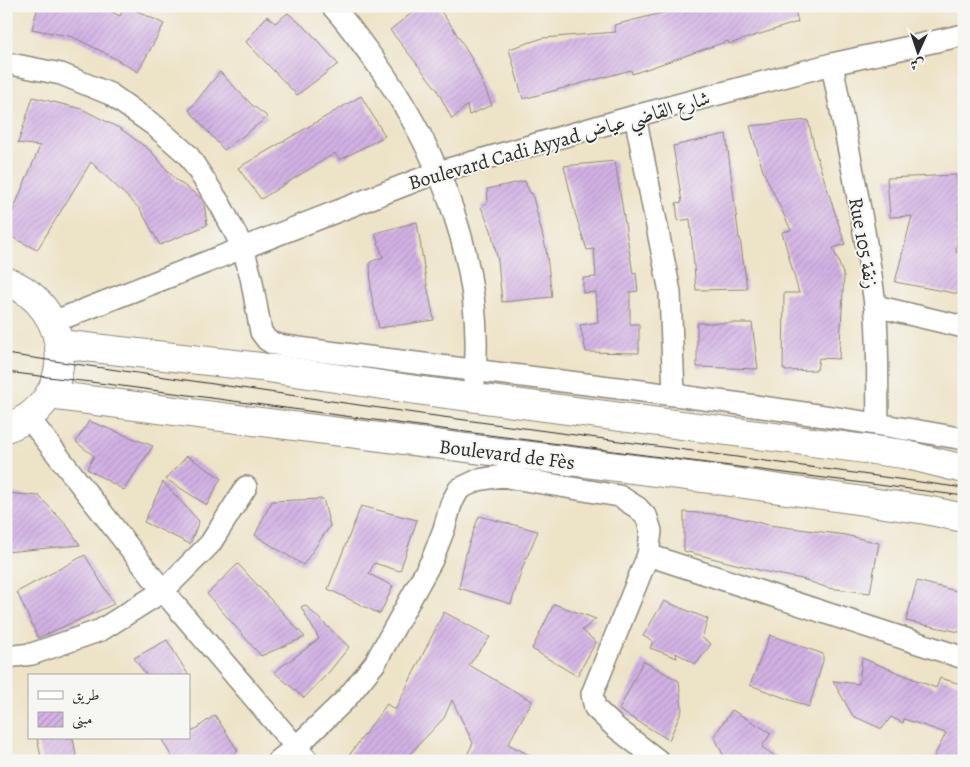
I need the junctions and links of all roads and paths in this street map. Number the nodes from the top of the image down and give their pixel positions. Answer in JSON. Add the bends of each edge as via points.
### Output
{"nodes":[{"id":1,"x":332,"y":6,"type":"edge"},
{"id":2,"x":964,"y":35,"type":"edge"},
{"id":3,"x":6,"y":63,"type":"edge"},
{"id":4,"x":832,"y":64,"type":"junction"},
{"id":5,"x":635,"y":116,"type":"junction"},
{"id":6,"x":438,"y":172,"type":"junction"},
{"id":7,"x":243,"y":248,"type":"junction"},
{"id":8,"x":6,"y":281,"type":"edge"},
{"id":9,"x":875,"y":306,"type":"junction"},
{"id":10,"x":964,"y":327,"type":"edge"},
{"id":11,"x":56,"y":333,"type":"junction"},
{"id":12,"x":474,"y":384,"type":"junction"},
{"id":13,"x":674,"y":394,"type":"junction"},
{"id":14,"x":49,"y":395,"type":"junction"},
{"id":15,"x":17,"y":422,"type":"edge"},
{"id":16,"x":878,"y":423,"type":"junction"},
{"id":17,"x":964,"y":439,"type":"edge"},
{"id":18,"x":964,"y":469,"type":"edge"},
{"id":19,"x":246,"y":487,"type":"dead end"},
{"id":20,"x":964,"y":518,"type":"edge"},
{"id":21,"x":648,"y":555,"type":"junction"},
{"id":22,"x":163,"y":591,"type":"junction"},
{"id":23,"x":6,"y":657,"type":"edge"},
{"id":24,"x":964,"y":658,"type":"edge"},
{"id":25,"x":302,"y":754,"type":"edge"},
{"id":26,"x":278,"y":761,"type":"edge"},
{"id":27,"x":659,"y":761,"type":"edge"}],
"edges":[{"from":1,"to":6,"type":"street","via":[[383,72],[419,130]]},
{"from":2,"to":4,"type":"street","name":"Boulevard Cadi Ayyad شارع القاضي عياض"},
{"from":3,"to":7,"type":"street","via":[[61,74],[110,94],[155,126],[188,156],[220,204]]},
{"from":4,"to":5,"type":"street","name":"Boulevard Cadi Ayyad شارع القاضي عياض"},
{"from":4,"to":9,"type":"street","name":"Rue 105 زنقة"},
{"from":5,"to":6,"type":"street","name":"Boulevard Cadi Ayyad شارع القاضي عياض"},
{"from":5,"to":13,"type":"street","via":[[670,292]]},
{"from":6,"to":7,"type":"street","name":"Boulevard Cadi Ayyad شارع القاضي عياض"},
{"from":6,"to":12,"type":"street","via":[[465,245],[472,280]]},
{"from":7,"to":11,"type":"street","name":"Boulevard Cadi Ayyad شارع القاضي عياض"},
{"from":7,"to":12,"type":"street","via":[[261,332],[272,344],[350,355]]},
{"from":8,"to":11,"type":"street","via":[[37,300],[46,310]]},
{"from":9,"to":10,"type":"street"},
{"from":9,"to":16,"type":"street","name":"Rue 105 زنقة"},
{"from":11,"to":12,"type":"street","via":[[261,368],[423,391]]},
{"from":11,"to":14,"type":"street","via":[[59,367]]},
{"from":12,"to":13,"type":"street"},
{"from":12,"to":18,"type":"street","via":[[903,454]]},
{"from":13,"to":16,"type":"street"},
{"from":14,"to":15,"type":"street","via":[[39,407]]},
{"from":14,"to":20,"type":"street","name":"Boulevard de Fès","via":[[711,479]]},
{"from":15,"to":22,"type":"street","via":[[52,450]]},
{"from":16,"to":17,"type":"street"},
{"from":19,"to":22,"type":"street","via":[[210,544]]},
{"from":21,"to":24,"type":"street"},
{"from":21,"to":25,"type":"street","via":[[651,531],[647,518],[619,496],[502,476],[478,480],[459,489],[432,560],[375,663]]},
{"from":21,"to":27,"type":"street","via":[[592,694],[595,708]]},
{"from":22,"to":23,"type":"street","via":[[101,630],[32,654]]},
{"from":22,"to":25,"type":"street"},
{"from":25,"to":26,"type":"street"}]}
